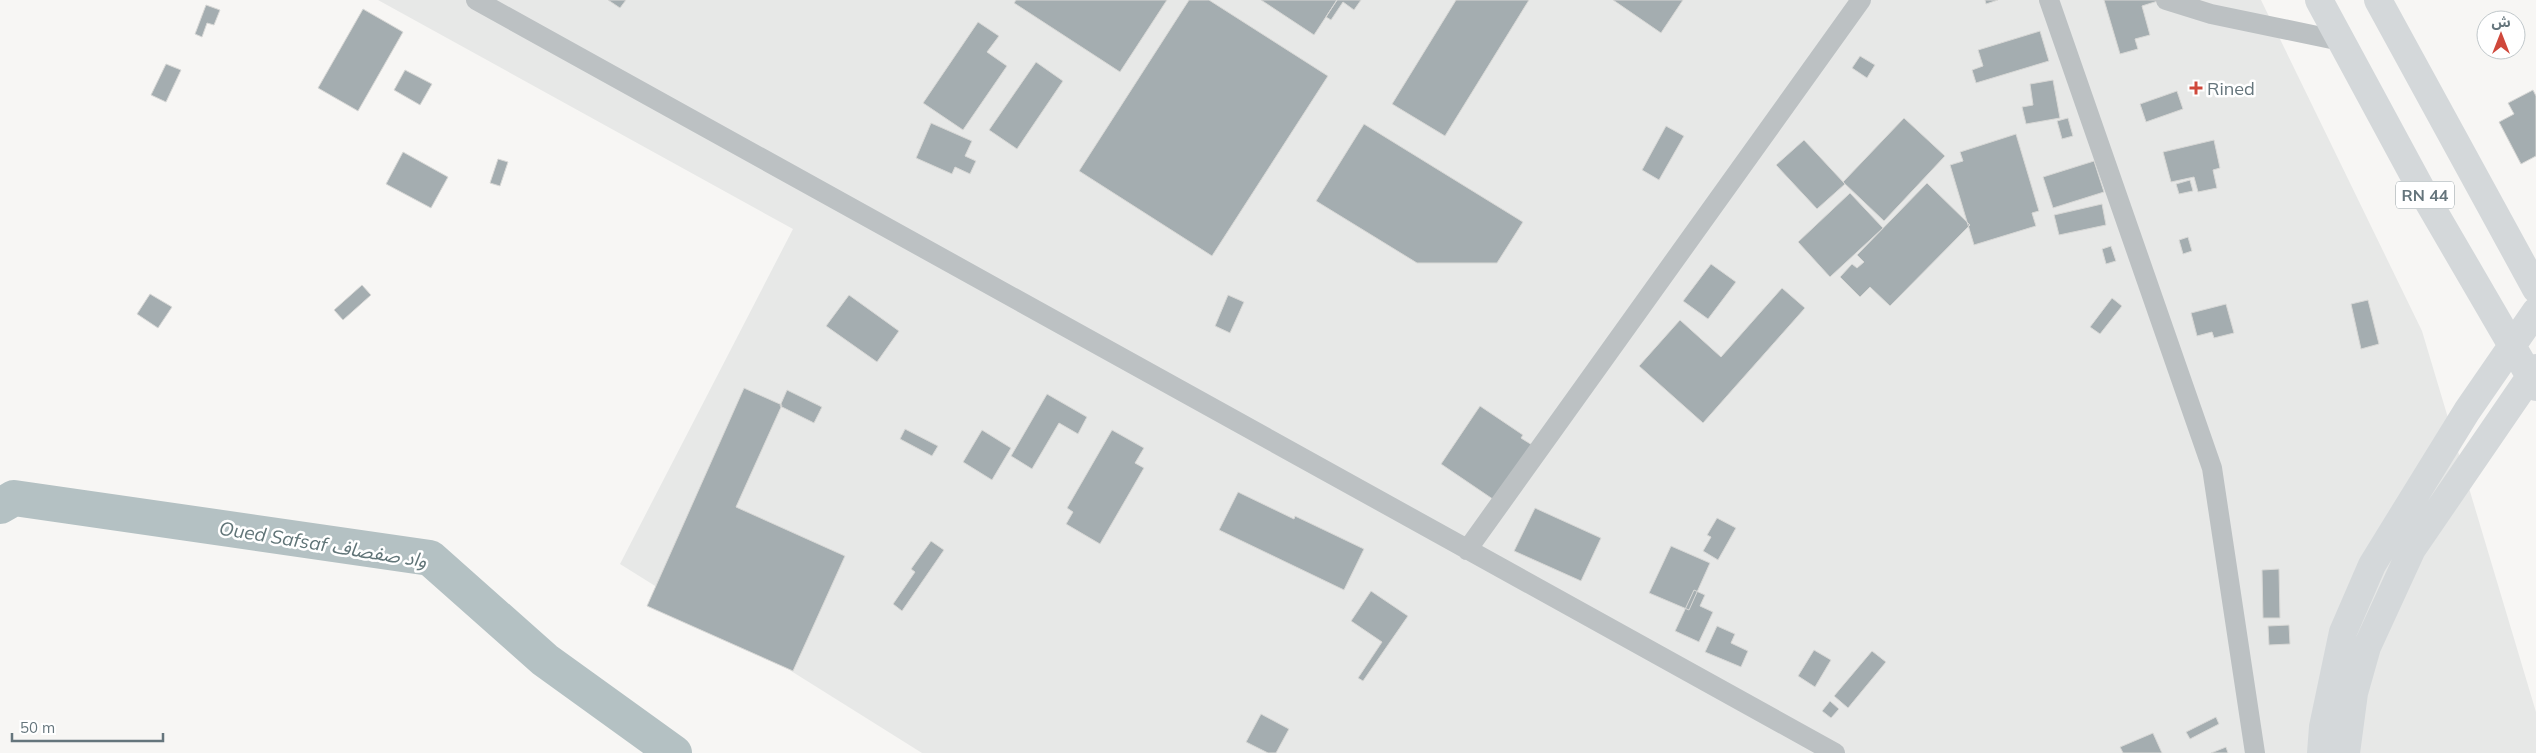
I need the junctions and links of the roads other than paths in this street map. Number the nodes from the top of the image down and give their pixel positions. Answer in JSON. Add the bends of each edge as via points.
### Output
{"nodes":[{"id":1,"x":476,"y":0,"type":"edge"},
{"id":2,"x":1861,"y":0,"type":"edge"},
{"id":3,"x":2048,"y":0,"type":"edge"},
{"id":4,"x":2166,"y":0,"type":"edge"},
{"id":5,"x":2319,"y":0,"type":"edge"},
{"id":6,"x":2378,"y":0,"type":"edge"},
{"id":7,"x":2341,"y":41,"type":"junction"},
{"id":8,"x":2536,"y":289,"type":"edge"},
{"id":9,"x":2536,"y":311,"type":"edge"},
{"id":10,"x":2536,"y":368,"type":"edge"},
{"id":11,"x":2536,"y":388,"type":"edge"},
{"id":12,"x":1467,"y":550,"type":"junction"},
{"id":13,"x":1835,"y":753,"type":"edge"},
{"id":14,"x":2255,"y":753,"type":"edge"},
{"id":15,"x":2321,"y":753,"type":"edge"},
{"id":16,"x":2346,"y":753,"type":"edge"}],
"edges":[{"from":1,"to":12,"type":"lane"},
{"from":2,"to":12,"type":"lane"},
{"from":3,"to":14,"type":"lane","via":[[2212,468]]},
{"from":4,"to":7,"type":"lane","via":[[2211,14]]},
{"from":5,"to":7,"type":"highway","number":"RN 44"},
{"from":6,"to":8,"type":"highway","number":"RN 44"},
{"from":7,"to":11,"type":"highway","number":"RN 44","via":[[2426,198]]},
{"from":9,"to":15,"type":"highway","via":[[2467,411],[2372,565],[2343,632],[2323,726]]},
{"from":10,"to":16,"type":"highway","via":[[2412,549],[2385,603],[2366,647],[2354,692]]},
{"from":12,"to":13,"type":"lane"}]}
